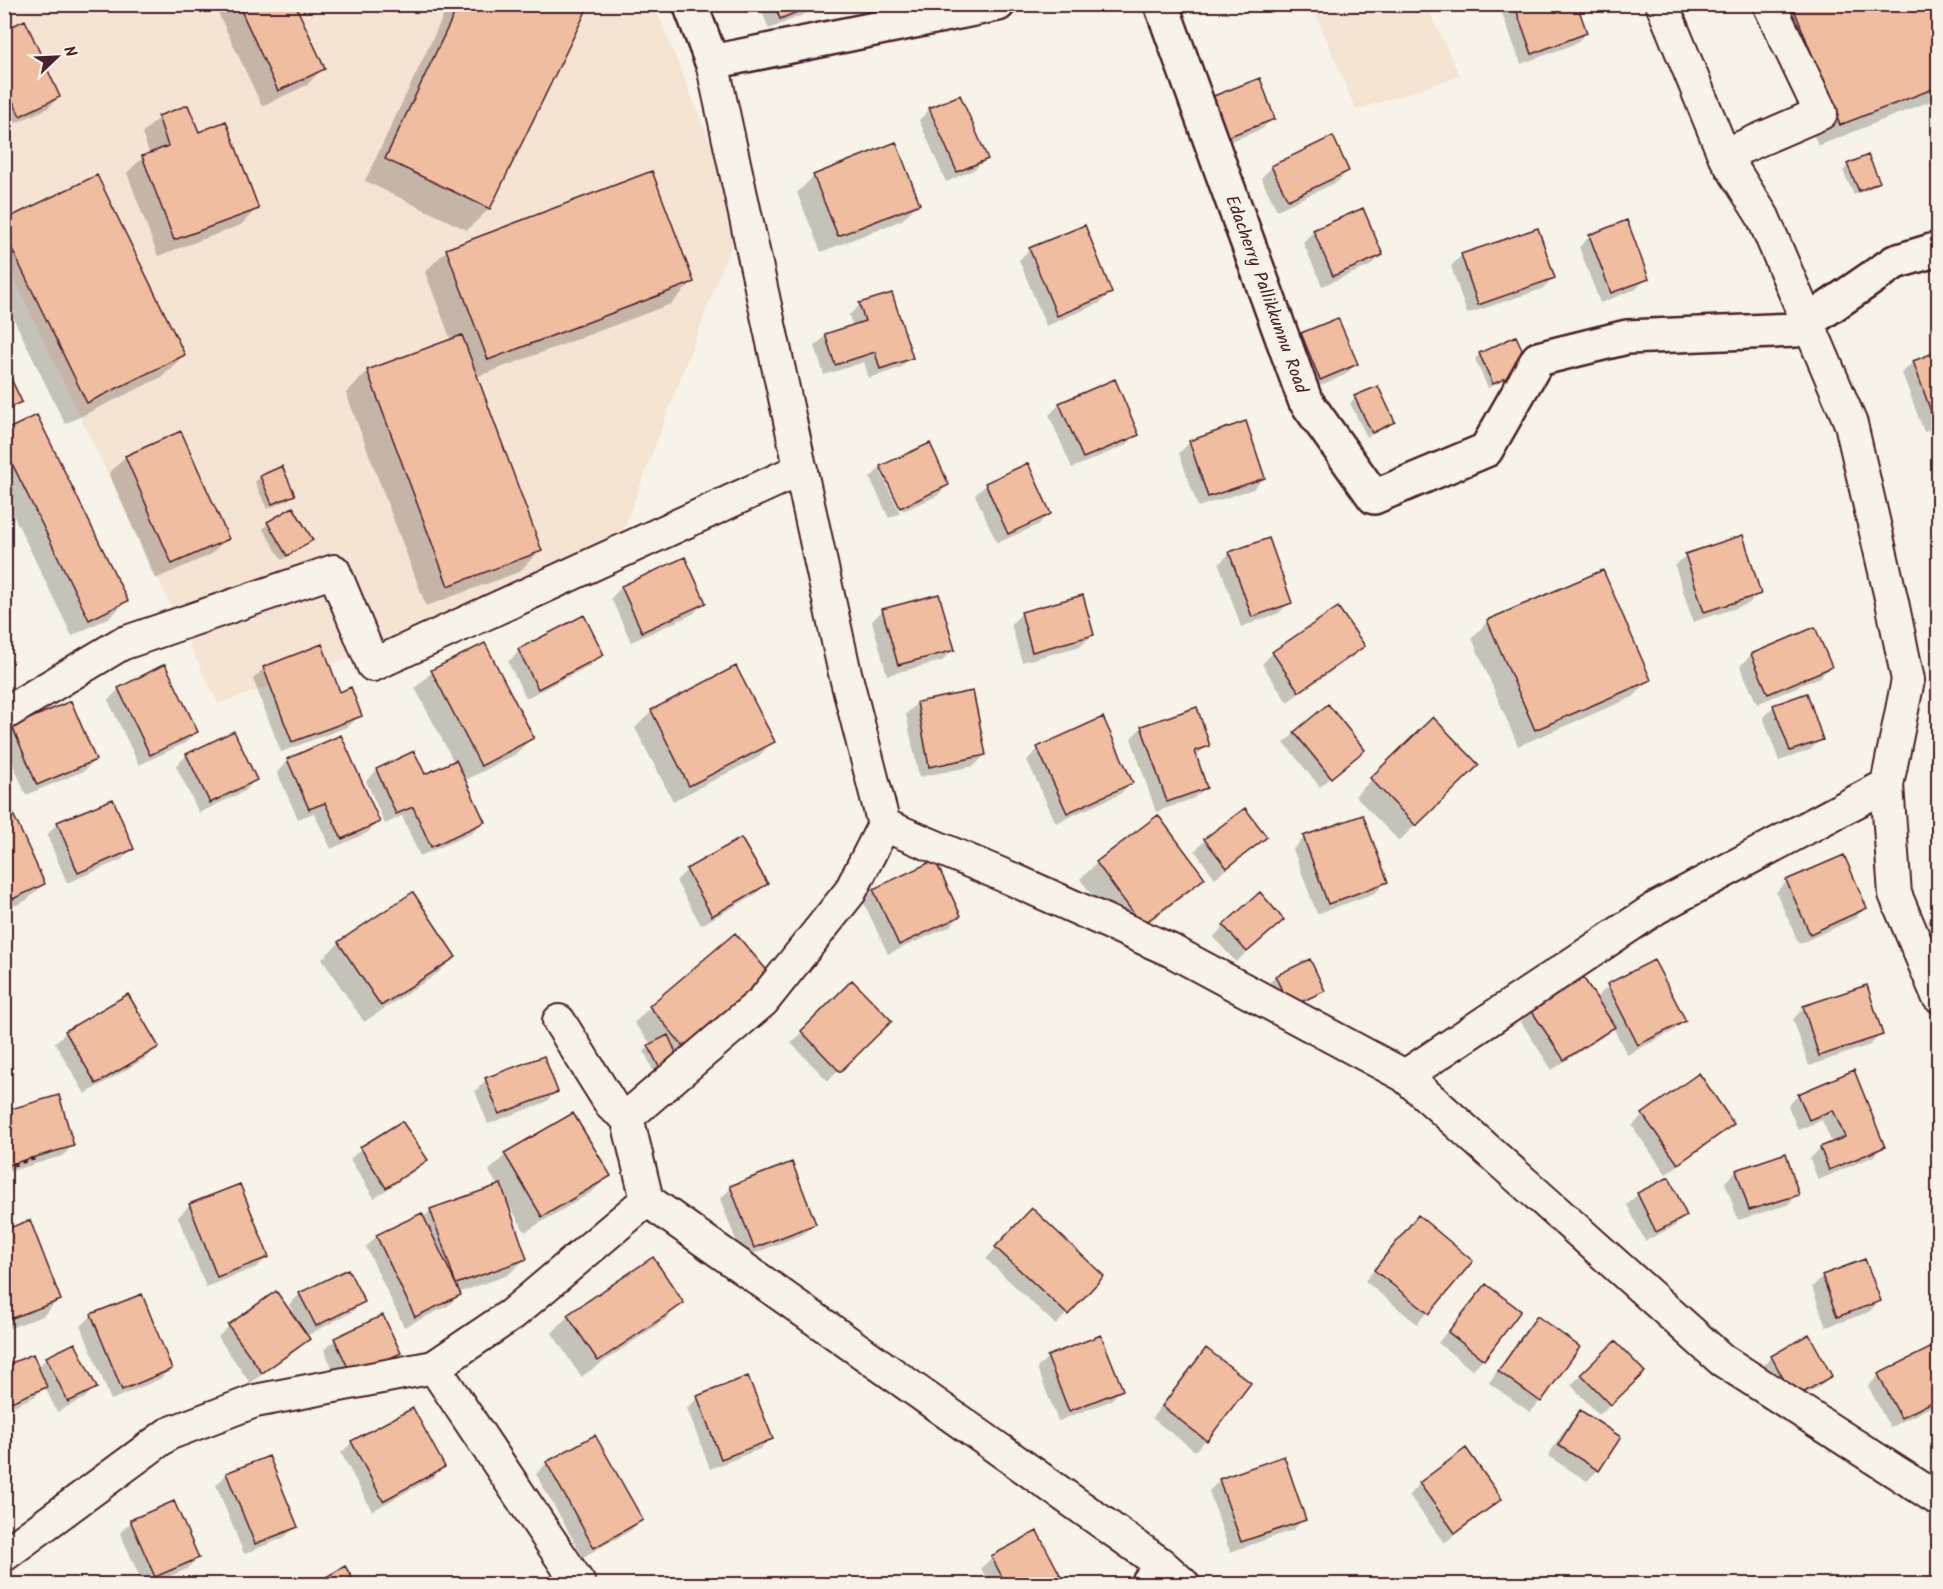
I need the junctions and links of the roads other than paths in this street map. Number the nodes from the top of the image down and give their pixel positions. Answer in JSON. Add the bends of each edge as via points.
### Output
{"nodes":[{"id":1,"x":690,"y":4,"type":"edge"},
{"id":2,"x":998,"y":4,"type":"edge"},
{"id":3,"x":1161,"y":4,"type":"edge"},
{"id":4,"x":1662,"y":4,"type":"edge"},
{"id":5,"x":1769,"y":4,"type":"edge"},
{"id":6,"x":712,"y":62,"type":"junction"},
{"id":7,"x":1724,"y":155,"type":"junction"},
{"id":8,"x":1938,"y":249,"type":"edge"},
{"id":9,"x":1807,"y":322,"type":"junction"},
{"id":10,"x":801,"y":469,"type":"junction"},
{"id":11,"x":4,"y":714,"type":"edge"},
{"id":12,"x":1887,"y":785,"type":"junction"},
{"id":13,"x":884,"y":825,"type":"junction"},
{"id":14,"x":1938,"y":996,"type":"edge"},
{"id":15,"x":558,"y":1021,"type":"dead end"},
{"id":16,"x":1405,"y":1076,"type":"junction"},
{"id":17,"x":627,"y":1117,"type":"junction"},
{"id":18,"x":647,"y":1200,"type":"junction"},
{"id":19,"x":434,"y":1367,"type":"junction"},
{"id":20,"x":1938,"y":1499,"type":"edge"},
{"id":21,"x":4,"y":1555,"type":"edge"},
{"id":22,"x":1163,"y":1578,"type":"edge"},
{"id":23,"x":579,"y":1584,"type":"edge"}],
"edges":[{"from":1,"to":6,"type":"main road"},
{"from":2,"to":6,"type":"main road"},
{"from":3,"to":9,"type":"main road","name":"Edacherry Pallikkunnu Road","via":[[1305,400],[1374,497],[1486,450],[1538,359],[1627,337],[1796,330]]},
{"from":4,"to":7,"type":"street"},
{"from":5,"to":7,"type":"street","via":[[1821,113]]},
{"from":6,"to":10,"type":"street"},
{"from":7,"to":9,"type":"street","via":[[1763,217]]},
{"from":8,"to":9,"type":"main road","name":"Edacherry Pallikkunnu Road","via":[[1895,262]]},
{"from":9,"to":12,"type":"street","via":[[1851,424],[1908,680]]},
{"from":10,"to":11,"type":"street","via":[[373,665],[334,571],[121,644]]},
{"from":10,"to":13,"type":"street","via":[[844,669]]},
{"from":12,"to":14,"type":"street","via":[[1895,894]]},
{"from":12,"to":16,"type":"street","via":[[1656,908]]},
{"from":13,"to":16,"type":"street","via":[[1170,950]]},
{"from":13,"to":17,"type":"street","via":[[850,892],[763,1001]]},
{"from":15,"to":17,"type":"street","via":[[612,1106]]},
{"from":16,"to":20,"type":"street","via":[[1722,1360]]},
{"from":17,"to":18,"type":"street"},
{"from":18,"to":19,"type":"street","via":[[511,1315]]},
{"from":18,"to":22,"type":"street"},
{"from":19,"to":21,"type":"street","via":[[255,1401],[168,1434]]},
{"from":19,"to":23,"type":"street"}]}
